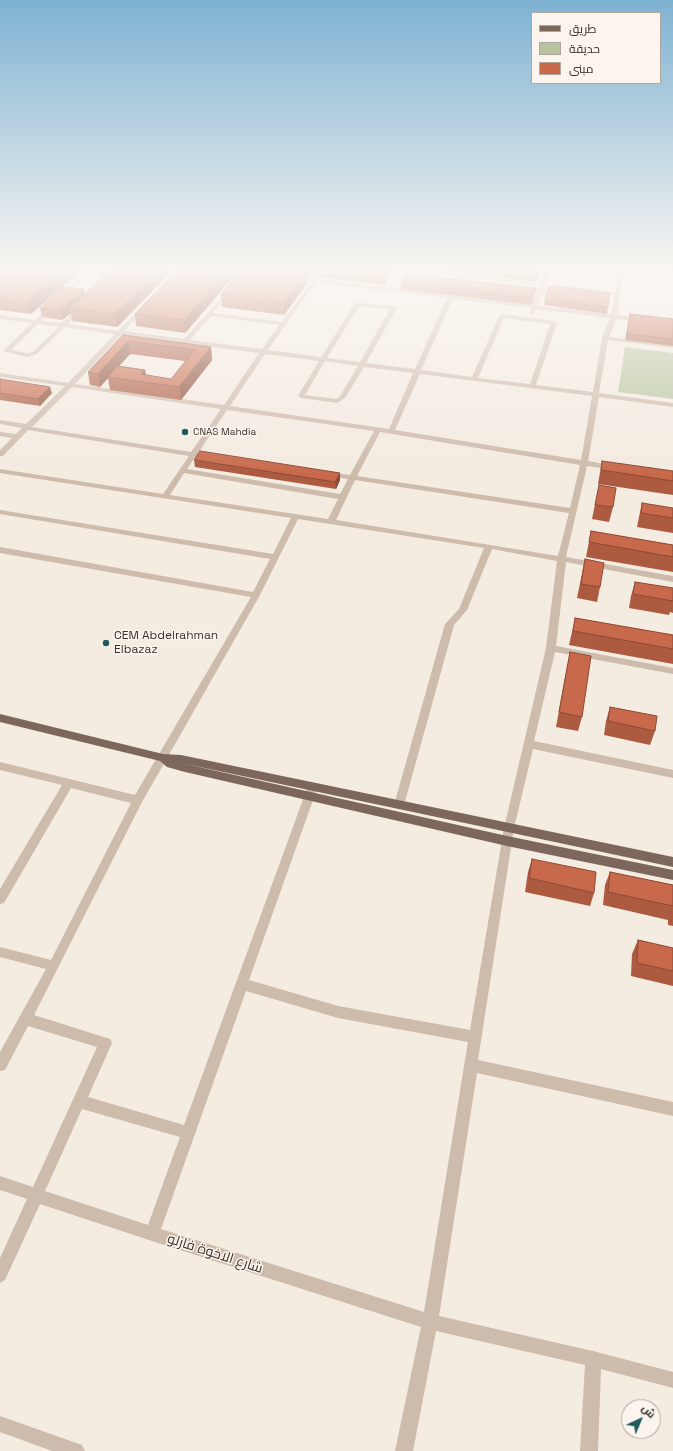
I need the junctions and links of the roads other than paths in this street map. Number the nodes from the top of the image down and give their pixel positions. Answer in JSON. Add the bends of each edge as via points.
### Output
{"nodes":[{"id":1,"x":606,"y":338,"type":"edge"},
{"id":2,"x":17,"y":339,"type":"edge"},
{"id":3,"x":50,"y":339,"type":"edge"},
{"id":4,"x":112,"y":339,"type":"edge"},
{"id":5,"x":169,"y":339,"type":"edge"},
{"id":6,"x":188,"y":339,"type":"edge"},
{"id":7,"x":272,"y":339,"type":"edge"},
{"id":8,"x":335,"y":339,"type":"edge"},
{"id":9,"x":377,"y":339,"type":"edge"},
{"id":10,"x":433,"y":339,"type":"edge"},
{"id":11,"x":492,"y":339,"type":"edge"},
{"id":12,"x":549,"y":339,"type":"edge"},
{"id":13,"x":612,"y":339,"type":"edge"},
{"id":14,"x":186,"y":341,"type":"junction"},
{"id":15,"x":673,"y":346,"type":"edge"},
{"id":16,"x":263,"y":352,"type":"junction"},
{"id":17,"x":322,"y":360,"type":"junction"},
{"id":18,"x":362,"y":365,"type":"junction"},
{"id":19,"x":418,"y":373,"type":"junction"},
{"id":20,"x":0,"y":375,"type":"edge"},
{"id":21,"x":474,"y":380,"type":"junction"},
{"id":22,"x":70,"y":385,"type":"junction"},
{"id":23,"x":532,"y":387,"type":"junction"},
{"id":24,"x":596,"y":394,"type":"junction"},
{"id":25,"x":673,"y":405,"type":"edge"},
{"id":26,"x":226,"y":407,"type":"junction"},
{"id":27,"x":0,"y":422,"type":"edge"},
{"id":28,"x":27,"y":428,"type":"junction"},
{"id":29,"x":378,"y":430,"type":"junction"},
{"id":30,"x":391,"y":431,"type":"junction"},
{"id":31,"x":0,"y":434,"type":"edge"},
{"id":32,"x":18,"y":437,"type":"junction"},
{"id":33,"x":0,"y":454,"type":"edge"},
{"id":34,"x":194,"y":455,"type":"junction"},
{"id":35,"x":218,"y":458,"type":"edge"},
{"id":36,"x":584,"y":464,"type":"junction"},
{"id":37,"x":621,"y":469,"type":"edge"},
{"id":38,"x":0,"y":471,"type":"edge"},
{"id":39,"x":183,"y":471,"type":"junction"},
{"id":40,"x":320,"y":473,"type":"edge"},
{"id":41,"x":352,"y":478,"type":"junction"},
{"id":42,"x":165,"y":496,"type":"junction"},
{"id":43,"x":343,"y":496,"type":"junction"},
{"id":44,"x":572,"y":511,"type":"junction"},
{"id":45,"x":0,"y":512,"type":"edge"},
{"id":46,"x":296,"y":516,"type":"junction"},
{"id":47,"x":331,"y":522,"type":"junction"},
{"id":48,"x":489,"y":546,"type":"junction"},
{"id":49,"x":0,"y":550,"type":"edge"},
{"id":50,"x":275,"y":557,"type":"junction"},
{"id":51,"x":562,"y":558,"type":"junction"},
{"id":52,"x":673,"y":579,"type":"edge"},
{"id":53,"x":256,"y":595,"type":"junction"},
{"id":54,"x":551,"y":648,"type":"junction"},
{"id":55,"x":673,"y":671,"type":"edge"},
{"id":56,"x":1,"y":720,"type":"edge"},
{"id":57,"x":529,"y":744,"type":"junction"},
{"id":58,"x":163,"y":758,"type":"junction"},
{"id":59,"x":0,"y":766,"type":"edge"},
{"id":60,"x":673,"y":774,"type":"edge"},
{"id":61,"x":68,"y":784,"type":"junction"},
{"id":62,"x":312,"y":791,"type":"junction"},
{"id":63,"x":138,"y":800,"type":"junction"},
{"id":64,"x":399,"y":805,"type":"junction"},
{"id":65,"x":509,"y":828,"type":"junction"},
{"id":66,"x":507,"y":840,"type":"junction"},
{"id":67,"x":636,"y":854,"type":"junction"},
{"id":68,"x":673,"y":862,"type":"edge"},
{"id":69,"x":637,"y":868,"type":"junction"},
{"id":70,"x":673,"y":875,"type":"edge"},
{"id":71,"x":0,"y":899,"type":"edge"},
{"id":72,"x":0,"y":952,"type":"edge"},
{"id":73,"x":54,"y":966,"type":"junction"},
{"id":74,"x":242,"y":984,"type":"junction"},
{"id":75,"x":26,"y":1019,"type":"junction"},
{"id":76,"x":476,"y":1037,"type":"junction"},
{"id":77,"x":471,"y":1064,"type":"junction"},
{"id":78,"x":0,"y":1065,"type":"edge"},
{"id":79,"x":79,"y":1101,"type":"junction"},
{"id":80,"x":673,"y":1109,"type":"edge"},
{"id":81,"x":189,"y":1133,"type":"junction"},
{"id":82,"x":0,"y":1183,"type":"edge"},
{"id":83,"x":37,"y":1195,"type":"junction"},
{"id":84,"x":152,"y":1234,"type":"junction"},
{"id":85,"x":0,"y":1275,"type":"edge"},
{"id":86,"x":430,"y":1322,"type":"junction"},
{"id":87,"x":592,"y":1359,"type":"junction"},
{"id":88,"x":673,"y":1380,"type":"edge"},
{"id":89,"x":0,"y":1424,"type":"edge"},
{"id":90,"x":76,"y":1451,"type":"edge"},
{"id":91,"x":404,"y":1451,"type":"edge"},
{"id":92,"x":589,"y":1451,"type":"edge"}],
"edges":[{"from":1,"to":24,"type":"street"},
{"from":2,"to":3,"type":"street","via":[[6,350],[27,355],[35,353]]},
{"from":4,"to":22,"type":"street"},
{"from":5,"to":14,"type":"street"},
{"from":6,"to":14,"type":"street"},
{"from":7,"to":16,"type":"street"},
{"from":8,"to":17,"type":"street"},
{"from":9,"to":18,"type":"street"},
{"from":10,"to":19,"type":"street"},
{"from":11,"to":21,"type":"street"},
{"from":12,"to":23,"type":"street"},
{"from":13,"to":15,"type":"street"},
{"from":14,"to":16,"type":"street"},
{"from":16,"to":17,"type":"street"},
{"from":16,"to":26,"type":"street"},
{"from":17,"to":18,"type":"street"},
{"from":17,"to":18,"type":"street","via":[[301,396],[336,401],[343,397]]},
{"from":18,"to":19,"type":"street"},
{"from":19,"to":21,"type":"street"},
{"from":19,"to":30,"type":"street"},
{"from":20,"to":22,"type":"street"},
{"from":21,"to":23,"type":"street"},
{"from":22,"to":26,"type":"street"},
{"from":22,"to":28,"type":"street"},
{"from":23,"to":24,"type":"street"},
{"from":24,"to":25,"type":"street"},
{"from":24,"to":36,"type":"street"},
{"from":26,"to":29,"type":"street"},
{"from":26,"to":34,"type":"street"},
{"from":27,"to":28,"type":"street"},
{"from":28,"to":32,"type":"street"},
{"from":28,"to":34,"type":"street"},
{"from":29,"to":30,"type":"street"},
{"from":29,"to":41,"type":"street"},
{"from":30,"to":36,"type":"street"},
{"from":31,"to":32,"type":"street"},
{"from":32,"to":33,"type":"street"},
{"from":34,"to":35,"type":"street"},
{"from":34,"to":39,"type":"street"},
{"from":36,"to":37,"type":"street"},
{"from":36,"to":44,"type":"street"},
{"from":38,"to":42,"type":"street"},
{"from":39,"to":42,"type":"street"},
{"from":39,"to":43,"type":"street"},
{"from":40,"to":41,"type":"street"},
{"from":41,"to":43,"type":"street"},
{"from":41,"to":44,"type":"street"},
{"from":42,"to":46,"type":"street"},
{"from":43,"to":47,"type":"street"},
{"from":44,"to":51,"type":"street"},
{"from":45,"to":50,"type":"street"},
{"from":46,"to":47,"type":"street"},
{"from":46,"to":50,"type":"street"},
{"from":47,"to":48,"type":"street"},
{"from":48,"to":51,"type":"street"},
{"from":48,"to":64,"type":"street","via":[[463,610],[450,624]]},
{"from":49,"to":53,"type":"street"},
{"from":50,"to":53,"type":"street"},
{"from":51,"to":52,"type":"street"},
{"from":51,"to":54,"type":"street"},
{"from":53,"to":58,"type":"street"},
{"from":54,"to":55,"type":"street"},
{"from":54,"to":57,"type":"street"},
{"from":56,"to":58,"type":"main road"},
{"from":57,"to":60,"type":"street"},
{"from":57,"to":65,"type":"street"},
{"from":58,"to":62,"type":"main road","via":[[171,764],[185,768]]},
{"from":58,"to":63,"type":"street"},
{"from":59,"to":61,"type":"street"},
{"from":61,"to":63,"type":"street"},
{"from":61,"to":71,"type":"street"},
{"from":62,"to":64,"type":"main road"},
{"from":62,"to":66,"type":"main road"},
{"from":62,"to":74,"type":"street"},
{"from":63,"to":73,"type":"street"},
{"from":64,"to":65,"type":"main road"},
{"from":65,"to":66,"type":"street"},
{"from":65,"to":67,"type":"main road"},
{"from":66,"to":69,"type":"main road"},
{"from":66,"to":76,"type":"street"},
{"from":67,"to":68,"type":"main road"},
{"from":67,"to":69,"type":"main road"},
{"from":69,"to":70,"type":"main road"},
{"from":72,"to":73,"type":"street"},
{"from":73,"to":75,"type":"street"},
{"from":74,"to":76,"type":"street","via":[[338,1012]]},
{"from":74,"to":81,"type":"street"},
{"from":75,"to":78,"type":"street"},
{"from":75,"to":79,"type":"street","via":[[105,1043]]},
{"from":76,"to":77,"type":"street"},
{"from":77,"to":80,"type":"street"},
{"from":77,"to":86,"type":"street"},
{"from":79,"to":81,"type":"street"},
{"from":79,"to":83,"type":"street"},
{"from":81,"to":84,"type":"street"},
{"from":82,"to":83,"type":"street","name":"شارع الاخوة فارلو"},
{"from":83,"to":84,"type":"street","name":"شارع الاخوة فارلو"},
{"from":83,"to":85,"type":"street"},
{"from":84,"to":86,"type":"street","name":"شارع الاخوة فارلو"},
{"from":86,"to":87,"type":"street","name":"شارع الاخوة فارلو"},
{"from":86,"to":91,"type":"street"},
{"from":87,"to":88,"type":"street","name":"شارع الاخوة فارلو"},
{"from":87,"to":92,"type":"street"},
{"from":89,"to":90,"type":"street"}]}
